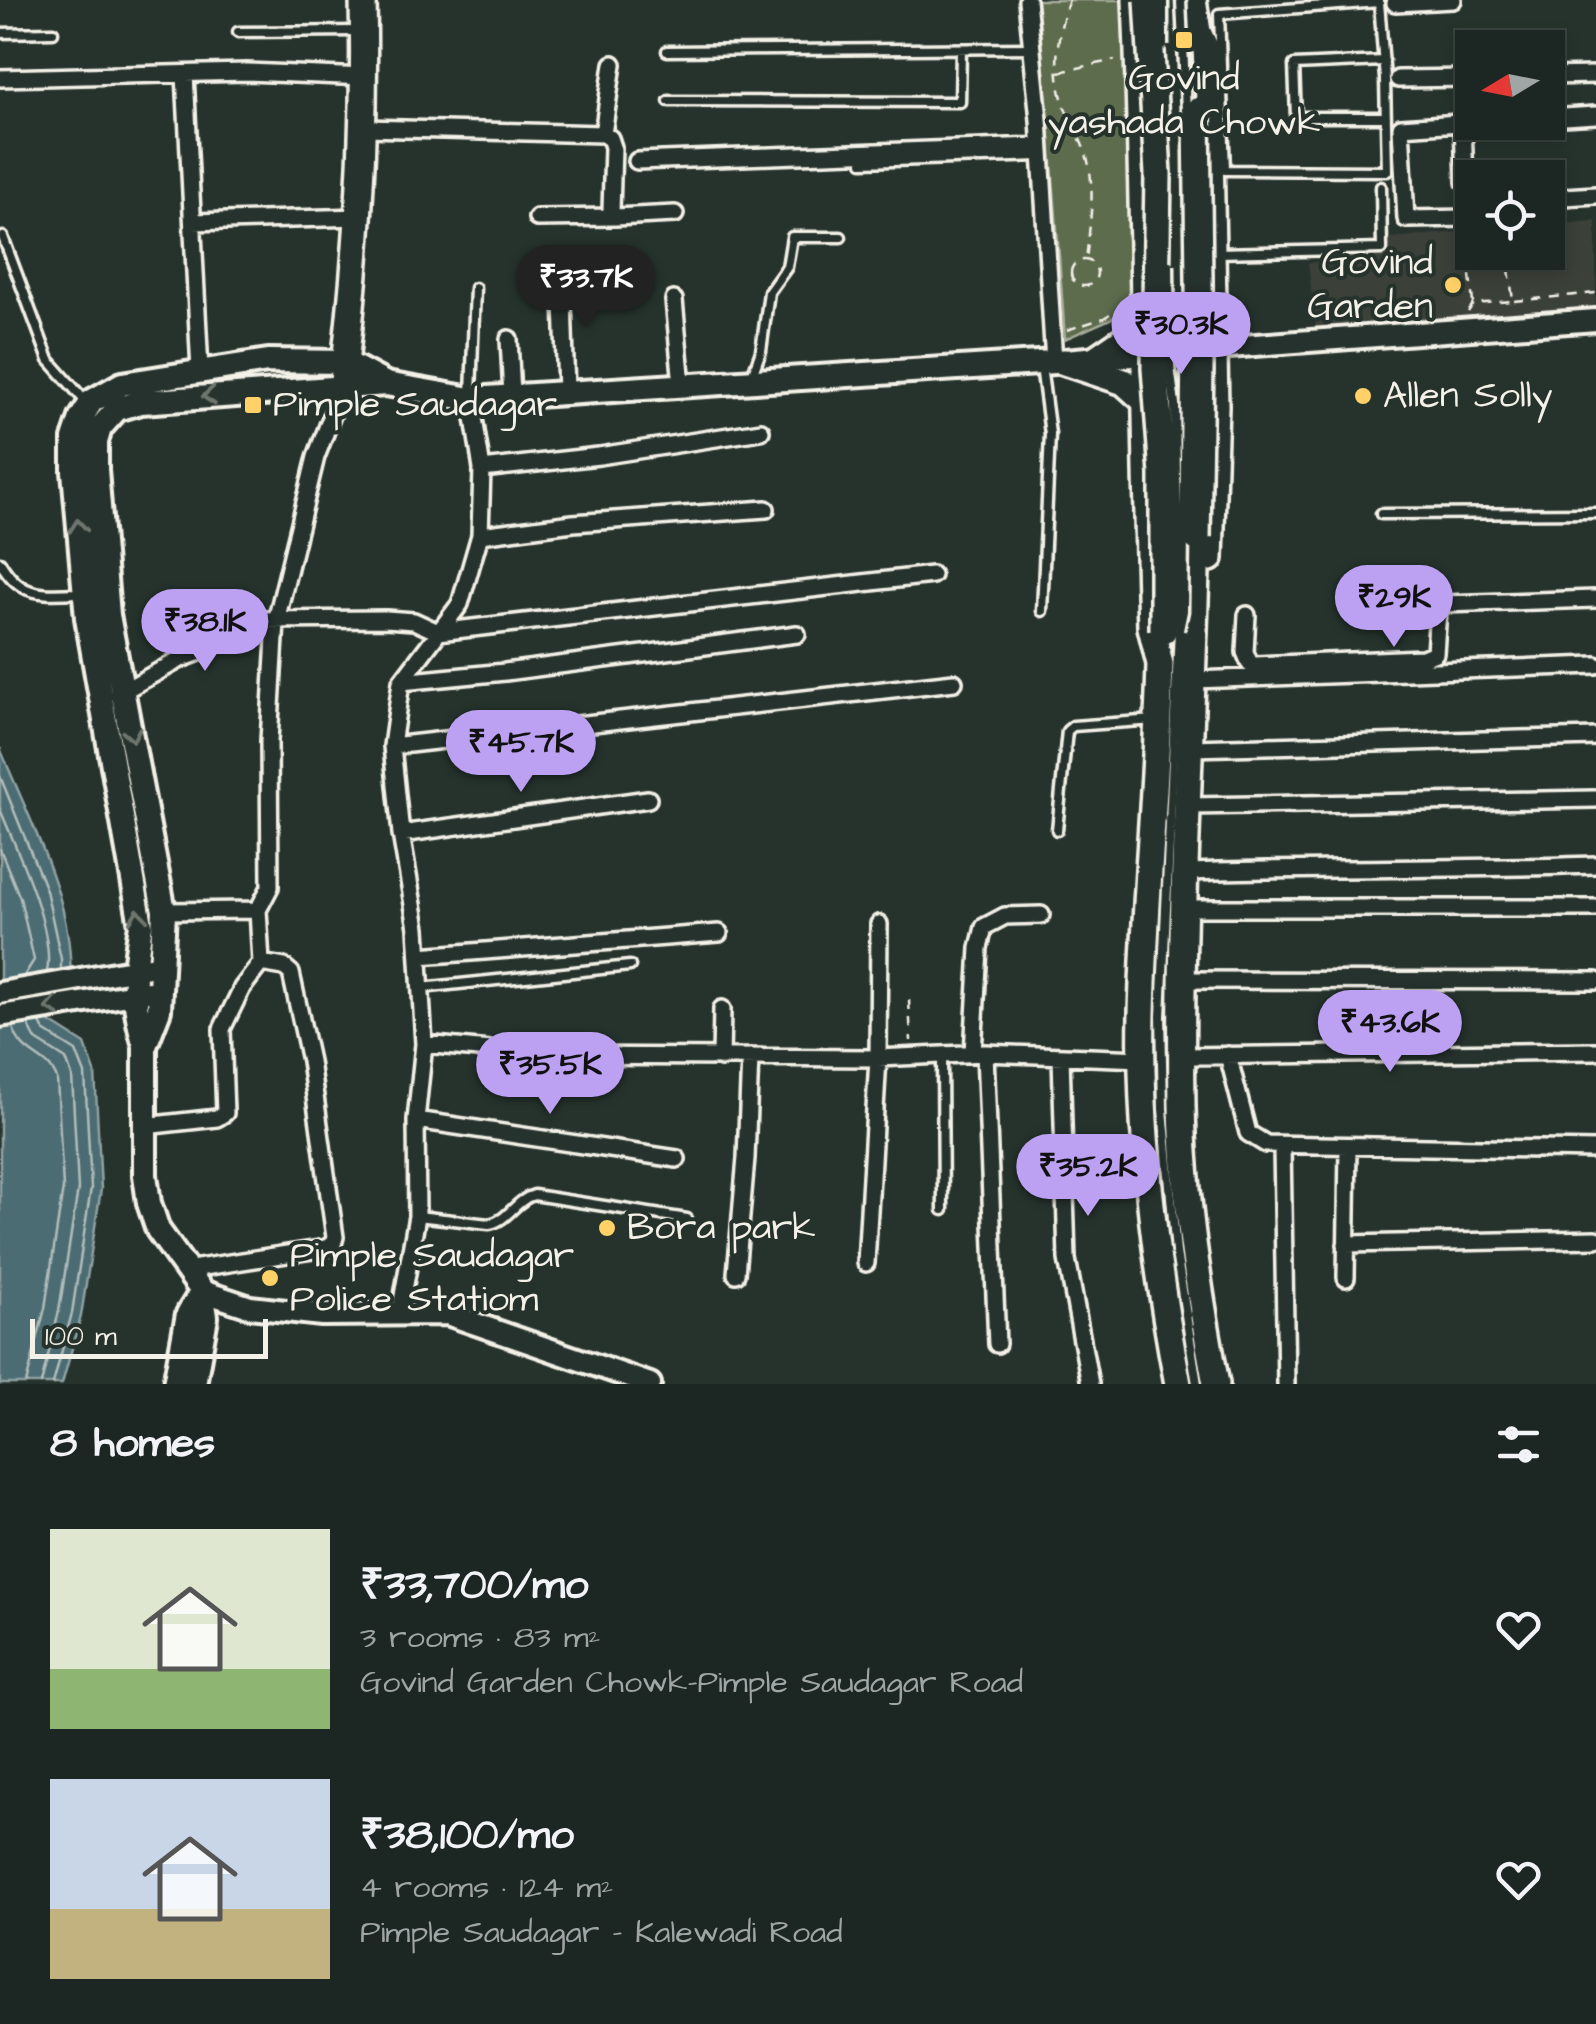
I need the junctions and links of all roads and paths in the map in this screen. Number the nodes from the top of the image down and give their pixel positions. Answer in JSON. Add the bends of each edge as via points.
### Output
{"nodes":[{"id":1,"x":362,"y":0,"type":"edge"},
{"id":2,"x":1027,"y":0,"type":"edge"},
{"id":3,"x":1069,"y":0,"type":"edge"},
{"id":4,"x":1136,"y":0,"type":"edge"},
{"id":5,"x":1148,"y":0,"type":"edge"},
{"id":6,"x":1163,"y":0,"type":"edge"},
{"id":7,"x":1192,"y":0,"type":"edge"},
{"id":8,"x":1453,"y":0,"type":"edge"},
{"id":9,"x":1396,"y":3,"type":"dead end"},
{"id":10,"x":364,"y":31,"type":"junction"},
{"id":11,"x":53,"y":32,"type":"dead end"},
{"id":12,"x":238,"y":32,"type":"dead end"},
{"id":13,"x":0,"y":33,"type":"edge"},
{"id":14,"x":1032,"y":48,"type":"junction"},
{"id":15,"x":962,"y":49,"type":"junction"},
{"id":16,"x":666,"y":51,"type":"dead end"},
{"id":17,"x":1163,"y":53,"type":"dead end"},
{"id":18,"x":1126,"y":58,"type":"dead end"},
{"id":19,"x":1384,"y":61,"type":"junction"},
{"id":20,"x":613,"y":64,"type":"dead end"},
{"id":21,"x":1163,"y":71,"type":"dead end"},
{"id":22,"x":1057,"y":72,"type":"junction"},
{"id":23,"x":185,"y":74,"type":"junction"},
{"id":24,"x":1596,"y":75,"type":"edge"},
{"id":25,"x":1565,"y":76,"type":"edge"},
{"id":26,"x":0,"y":78,"type":"edge"},
{"id":27,"x":366,"y":78,"type":"junction"},
{"id":28,"x":1455,"y":78,"type":"edge"},
{"id":29,"x":1398,"y":79,"type":"dead end"},
{"id":30,"x":669,"y":101,"type":"dead end"},
{"id":31,"x":1204,"y":111,"type":"junction"},
{"id":32,"x":1596,"y":116,"type":"edge"},
{"id":33,"x":1386,"y":117,"type":"junction"},
{"id":34,"x":1565,"y":117,"type":"edge"},
{"id":35,"x":1455,"y":124,"type":"edge"},
{"id":36,"x":364,"y":128,"type":"junction"},
{"id":37,"x":603,"y":134,"type":"junction"},
{"id":38,"x":1039,"y":151,"type":"junction"},
{"id":39,"x":637,"y":161,"type":"dead end"},
{"id":40,"x":863,"y":162,"type":"dead end"},
{"id":41,"x":1381,"y":187,"type":"dead end"},
{"id":42,"x":1596,"y":195,"type":"edge"},
{"id":43,"x":1565,"y":197,"type":"edge"},
{"id":44,"x":1168,"y":211,"type":"dead end"},
{"id":45,"x":675,"y":214,"type":"dead end"},
{"id":46,"x":359,"y":217,"type":"junction"},
{"id":47,"x":615,"y":217,"type":"junction"},
{"id":48,"x":538,"y":218,"type":"dead end"},
{"id":49,"x":1455,"y":218,"type":"edge"},
{"id":50,"x":192,"y":222,"type":"junction"},
{"id":51,"x":3,"y":237,"type":"dead end"},
{"id":52,"x":841,"y":237,"type":"dead end"},
{"id":53,"x":1169,"y":248,"type":"dead end"},
{"id":54,"x":1213,"y":253,"type":"junction"},
{"id":55,"x":1086,"y":261,"type":"junction"},
{"id":56,"x":562,"y":269,"type":"dead end"},
{"id":57,"x":1469,"y":270,"type":"edge"},
{"id":58,"x":1510,"y":270,"type":"edge"},
{"id":59,"x":474,"y":288,"type":"dead end"},
{"id":60,"x":1596,"y":293,"type":"edge"},
{"id":61,"x":1187,"y":296,"type":"dead end"},
{"id":62,"x":674,"y":300,"type":"dead end"},
{"id":63,"x":1513,"y":301,"type":"junction"},
{"id":64,"x":1126,"y":304,"type":"dead end"},
{"id":65,"x":1473,"y":304,"type":"junction"},
{"id":66,"x":1468,"y":317,"type":"dead end"},
{"id":67,"x":1596,"y":320,"type":"edge"},
{"id":68,"x":1143,"y":326,"type":"junction"},
{"id":69,"x":1052,"y":335,"type":"junction"},
{"id":70,"x":509,"y":339,"type":"dead end"},
{"id":71,"x":1214,"y":348,"type":"junction"},
{"id":72,"x":1144,"y":354,"type":"junction"},
{"id":73,"x":1094,"y":359,"type":"junction"},
{"id":74,"x":345,"y":362,"type":"junction"},
{"id":75,"x":1053,"y":362,"type":"junction"},
{"id":76,"x":200,"y":371,"type":"junction"},
{"id":77,"x":750,"y":380,"type":"junction"},
{"id":78,"x":386,"y":384,"type":"junction"},
{"id":79,"x":682,"y":385,"type":"junction"},
{"id":80,"x":342,"y":389,"type":"junction"},
{"id":81,"x":566,"y":392,"type":"junction"},
{"id":82,"x":512,"y":396,"type":"junction"},
{"id":83,"x":471,"y":399,"type":"junction"},
{"id":84,"x":1144,"y":400,"type":"junction"},
{"id":85,"x":90,"y":405,"type":"junction"},
{"id":86,"x":761,"y":431,"type":"dead end"},
{"id":87,"x":482,"y":468,"type":"junction"},
{"id":88,"x":766,"y":509,"type":"dead end"},
{"id":89,"x":1596,"y":513,"type":"edge"},
{"id":90,"x":1381,"y":514,"type":"dead end"},
{"id":91,"x":480,"y":535,"type":"junction"},
{"id":92,"x":0,"y":562,"type":"edge"},
{"id":93,"x":932,"y":575,"type":"dead end"},
{"id":94,"x":85,"y":592,"type":"junction"},
{"id":95,"x":1596,"y":599,"type":"edge"},
{"id":96,"x":1042,"y":611,"type":"dead end"},
{"id":97,"x":1247,"y":615,"type":"dead end"},
{"id":98,"x":276,"y":621,"type":"junction"},
{"id":99,"x":1171,"y":630,"type":"junction"},
{"id":100,"x":438,"y":632,"type":"junction"},
{"id":101,"x":797,"y":634,"type":"dead end"},
{"id":102,"x":1160,"y":664,"type":"junction"},
{"id":103,"x":1596,"y":665,"type":"edge"},
{"id":104,"x":1194,"y":672,"type":"junction"},
{"id":105,"x":401,"y":682,"type":"junction"},
{"id":106,"x":954,"y":682,"type":"dead end"},
{"id":107,"x":124,"y":692,"type":"junction"},
{"id":108,"x":100,"y":700,"type":"junction"},
{"id":109,"x":1158,"y":720,"type":"junction"},
{"id":110,"x":1596,"y":737,"type":"edge"},
{"id":111,"x":392,"y":746,"type":"junction"},
{"id":112,"x":1192,"y":748,"type":"junction"},
{"id":113,"x":648,"y":799,"type":"dead end"},
{"id":114,"x":1596,"y":799,"type":"edge"},
{"id":115,"x":1189,"y":806,"type":"junction"},
{"id":116,"x":1057,"y":830,"type":"dead end"},
{"id":117,"x":401,"y":834,"type":"junction"},
{"id":118,"x":1596,"y":865,"type":"edge"},
{"id":119,"x":1186,"y":872,"type":"junction"},
{"id":120,"x":1184,"y":908,"type":"junction"},
{"id":121,"x":1596,"y":908,"type":"edge"},
{"id":122,"x":164,"y":910,"type":"junction"},
{"id":123,"x":258,"y":910,"type":"junction"},
{"id":124,"x":1041,"y":915,"type":"dead end"},
{"id":125,"x":879,"y":924,"type":"dead end"},
{"id":126,"x":719,"y":933,"type":"dead end"},
{"id":127,"x":419,"y":956,"type":"junction"},
{"id":128,"x":261,"y":963,"type":"junction"},
{"id":129,"x":162,"y":965,"type":"junction"},
{"id":130,"x":630,"y":966,"type":"dead end"},
{"id":131,"x":135,"y":969,"type":"junction"},
{"id":132,"x":1181,"y":980,"type":"junction"},
{"id":133,"x":1596,"y":982,"type":"edge"},
{"id":134,"x":421,"y":988,"type":"junction"},
{"id":135,"x":160,"y":992,"type":"junction"},
{"id":136,"x":0,"y":993,"type":"edge"},
{"id":137,"x":134,"y":994,"type":"junction"},
{"id":138,"x":910,"y":1000,"type":"dead end"},
{"id":139,"x":722,"y":1009,"type":"dead end"},
{"id":140,"x":0,"y":1016,"type":"edge"},
{"id":141,"x":424,"y":1044,"type":"junction"},
{"id":142,"x":145,"y":1046,"type":"junction"},
{"id":143,"x":1596,"y":1051,"type":"edge"},
{"id":144,"x":979,"y":1054,"type":"junction"},
{"id":145,"x":1228,"y":1055,"type":"junction"},
{"id":146,"x":942,"y":1056,"type":"junction"},
{"id":147,"x":1062,"y":1056,"type":"junction"},
{"id":148,"x":1183,"y":1056,"type":"junction"},
{"id":149,"x":750,"y":1057,"type":"junction"},
{"id":150,"x":912,"y":1057,"type":"junction"},
{"id":151,"x":721,"y":1058,"type":"junction"},
{"id":152,"x":878,"y":1058,"type":"junction"},
{"id":153,"x":1143,"y":1059,"type":"junction"},
{"id":154,"x":416,"y":1120,"type":"junction"},
{"id":155,"x":144,"y":1126,"type":"junction"},
{"id":156,"x":1282,"y":1146,"type":"junction"},
{"id":157,"x":1348,"y":1146,"type":"junction"},
{"id":158,"x":1596,"y":1150,"type":"edge"},
{"id":159,"x":677,"y":1159,"type":"dead end"},
{"id":160,"x":943,"y":1210,"type":"dead end"},
{"id":161,"x":416,"y":1216,"type":"junction"},
{"id":162,"x":687,"y":1218,"type":"dead end"},
{"id":163,"x":1596,"y":1239,"type":"edge"},
{"id":164,"x":1346,"y":1244,"type":"junction"},
{"id":165,"x":866,"y":1263,"type":"dead end"},
{"id":166,"x":185,"y":1270,"type":"junction"},
{"id":167,"x":736,"y":1274,"type":"dead end"},
{"id":168,"x":1346,"y":1278,"type":"dead end"},
{"id":169,"x":202,"y":1292,"type":"junction"},
{"id":170,"x":400,"y":1313,"type":"junction"},
{"id":171,"x":997,"y":1344,"type":"dead end"},
{"id":172,"x":175,"y":1384,"type":"edge"},
{"id":173,"x":194,"y":1384,"type":"edge"},
{"id":174,"x":650,"y":1384,"type":"edge"},
{"id":175,"x":1090,"y":1384,"type":"edge"},
{"id":176,"x":1178,"y":1384,"type":"edge"},
{"id":177,"x":1197,"y":1384,"type":"edge"},
{"id":178,"x":1216,"y":1384,"type":"edge"},
{"id":179,"x":1286,"y":1384,"type":"edge"}],
"edges":[{"from":1,"to":10,"type":"main road"},
{"from":2,"to":14,"type":"street"},
{"from":3,"to":22,"type":"path"},
{"from":4,"to":68,"type":"main road"},
{"from":5,"to":99,"type":"main road","bridge":true,"via":[[1158,174],[1155,368]]},
{"from":6,"to":17,"type":"lane","bridge":true},
{"from":7,"to":31,"type":"lane","bridge":true},
{"from":7,"to":31,"type":"main road"},
{"from":8,"to":9,"type":"street"},
{"from":10,"to":12,"type":"lane"},
{"from":10,"to":27,"type":"main road"},
{"from":11,"to":13,"type":"lane"},
{"from":14,"to":15,"type":"lane"},
{"from":14,"to":38,"type":"street"},
{"from":15,"to":16,"type":"lane"},
{"from":15,"to":30,"type":"lane","via":[[960,102]]},
{"from":18,"to":22,"type":"path"},
{"from":19,"to":31,"type":"lane","via":[[1379,2],[1218,14]]},
{"from":19,"to":33,"type":"lane"},
{"from":19,"to":33,"type":"lane","via":[[1294,65],[1296,117]]},
{"from":20,"to":37,"type":"street"},
{"from":21,"to":44,"type":"lane"},
{"from":22,"to":55,"type":"path","via":[[1089,165]]},
{"from":23,"to":26,"type":"street"},
{"from":23,"to":27,"type":"street"},
{"from":23,"to":50,"type":"street"},
{"from":24,"to":25,"type":"street"},
{"from":27,"to":36,"type":"main road"},
{"from":28,"to":29,"type":"street"},
{"from":31,"to":33,"type":"lane","via":[[1225,170],[1387,171]]},
{"from":31,"to":54,"type":"main road"},
{"from":31,"to":104,"type":"main road","bridge":true},
{"from":32,"to":34,"type":"street"},
{"from":35,"to":49,"type":"street","via":[[1401,127],[1406,218]]},
{"from":36,"to":37,"type":"street"},
{"from":36,"to":46,"type":"main road"},
{"from":37,"to":47,"type":"street","via":[[612,147]]},
{"from":38,"to":39,"type":"street"},
{"from":38,"to":40,"type":"lane"},
{"from":38,"to":69,"type":"street"},
{"from":41,"to":54,"type":"lane","via":[[1382,250]]},
{"from":42,"to":43,"type":"street"},
{"from":45,"to":47,"type":"street"},
{"from":46,"to":50,"type":"street"},
{"from":46,"to":74,"type":"main road"},
{"from":47,"to":48,"type":"street"},
{"from":50,"to":76,"type":"street"},
{"from":51,"to":85,"type":"lane","via":[[49,360]]},
{"from":52,"to":77,"type":"lane","via":[[792,237],[787,268],[769,292]]},
{"from":53,"to":99,"type":"lane","bridge":true},
{"from":54,"to":71,"type":"main road"},
{"from":55,"to":55,"type":"path","via":[[1096,277],[1084,286],[1070,272]]},
{"from":56,"to":81,"type":"street"},
{"from":57,"to":65,"type":"path"},
{"from":58,"to":63,"type":"path"},
{"from":59,"to":83,"type":"lane"},
{"from":60,"to":63,"type":"path"},
{"from":61,"to":99,"type":"lane","bridge":true,"via":[[1183,591]]},
{"from":62,"to":79,"type":"street"},
{"from":63,"to":65,"type":"path"},
{"from":64,"to":69,"type":"path"},
{"from":65,"to":66,"type":"path"},
{"from":67,"to":71,"type":"street"},
{"from":68,"to":72,"type":"main road"},
{"from":68,"to":73,"type":"main road"},
{"from":69,"to":75,"type":"street"},
{"from":70,"to":82,"type":"street"},
{"from":71,"to":72,"type":"main road"},
{"from":71,"to":104,"type":"main road","via":[[1208,639]]},
{"from":72,"to":73,"type":"main road"},
{"from":72,"to":84,"type":"main road"},
{"from":73,"to":75,"type":"main road"},
{"from":74,"to":76,"type":"main road","via":[[268,361]]},
{"from":74,"to":78,"type":"main road"},
{"from":74,"to":80,"type":"main road"},
{"from":75,"to":77,"type":"main road"},
{"from":75,"to":84,"type":"main road","via":[[1124,382]]},
{"from":75,"to":96,"type":"lane"},
{"from":76,"to":85,"type":"main road","via":[[122,384]]},
{"from":77,"to":79,"type":"main road"},
{"from":78,"to":80,"type":"main road"},
{"from":78,"to":83,"type":"main road"},
{"from":79,"to":81,"type":"main road"},
{"from":80,"to":98,"type":"street","via":[[316,457]]},
{"from":80,"to":107,"type":"main road","one_way":true,"via":[[140,402],[108,416],[96,442],[96,470],[108,615]]},
{"from":81,"to":82,"type":"main road"},
{"from":82,"to":83,"type":"main road"},
{"from":83,"to":87,"type":"street"},
{"from":84,"to":102,"type":"main road","via":[[1151,628]]},
{"from":94,"to":85,"type":"main road","one_way":true,"via":[[74,438]]},
{"from":86,"to":87,"type":"street"},
{"from":87,"to":91,"type":"street"},
{"from":88,"to":91,"type":"street"},
{"from":89,"to":90,"type":"lane"},
{"from":91,"to":100,"type":"street","via":[[460,604]]},
{"from":92,"to":94,"type":"lane","via":[[22,589]]},
{"from":93,"to":100,"type":"street"},
{"from":94,"to":108,"type":"main road"},
{"from":95,"to":97,"type":"street","via":[[1443,604],[1435,653],[1404,658],[1250,664]]},
{"from":98,"to":100,"type":"street","via":[[386,619]]},
{"from":98,"to":107,"type":"street","via":[[232,627]]},
{"from":98,"to":123,"type":"street","via":[[270,887]]},
{"from":99,"to":102,"type":"main road"},
{"from":99,"to":177,"type":"lane","via":[[1163,1108]]},
{"from":100,"to":105,"type":"street"},
{"from":101,"to":105,"type":"street"},
{"from":102,"to":109,"type":"main road"},
{"from":103,"to":104,"type":"street"},
{"from":104,"to":112,"type":"main road"},
{"from":105,"to":111,"type":"street"},
{"from":106,"to":111,"type":"street"},
{"from":107,"to":108,"type":"street"},
{"from":107,"to":122,"type":"main road","one_way":true},
{"from":131,"to":108,"type":"main road","one_way":true,"via":[[141,925]]},
{"from":109,"to":116,"type":"lane","via":[[1068,730]]},
{"from":109,"to":153,"type":"main road"},
{"from":110,"to":112,"type":"street"},
{"from":111,"to":117,"type":"street"},
{"from":112,"to":115,"type":"main road"},
{"from":113,"to":117,"type":"street"},
{"from":114,"to":115,"type":"street"},
{"from":115,"to":119,"type":"main road"},
{"from":117,"to":127,"type":"street"},
{"from":118,"to":119,"type":"street"},
{"from":119,"to":120,"type":"main road"},
{"from":120,"to":121,"type":"street"},
{"from":120,"to":132,"type":"main road"},
{"from":122,"to":123,"type":"street"},
{"from":122,"to":129,"type":"main road"},
{"from":123,"to":128,"type":"street"},
{"from":124,"to":144,"type":"street","via":[[1005,916],[984,927],[978,948]]},
{"from":125,"to":152,"type":"street"},
{"from":126,"to":127,"type":"street"},
{"from":127,"to":134,"type":"street"},
{"from":128,"to":155,"type":"street","via":[[222,1029],[225,1114]]},
{"from":128,"to":166,"type":"street","via":[[290,974],[310,1061],[335,1237],[326,1248]]},
{"from":129,"to":131,"type":"street"},
{"from":129,"to":135,"type":"main road"},
{"from":130,"to":134,"type":"lane"},
{"from":131,"to":136,"type":"street"},
{"from":131,"to":137,"type":"main road"},
{"from":132,"to":133,"type":"street"},
{"from":132,"to":148,"type":"main road"},
{"from":134,"to":141,"type":"street"},
{"from":135,"to":137,"type":"street"},
{"from":135,"to":142,"type":"main road"},
{"from":137,"to":140,"type":"street","one_way":true},
{"from":137,"to":142,"type":"main road"},
{"from":138,"to":150,"type":"path"},
{"from":139,"to":151,"type":"street"},
{"from":141,"to":151,"type":"street","via":[[555,1056]]},
{"from":141,"to":154,"type":"street"},
{"from":142,"to":155,"type":"main road"},
{"from":143,"to":145,"type":"street"},
{"from":144,"to":146,"type":"street"},
{"from":144,"to":147,"type":"street"},
{"from":144,"to":171,"type":"street"},
{"from":145,"to":148,"type":"street"},
{"from":145,"to":156,"type":"street","via":[[1248,1133]]},
{"from":146,"to":150,"type":"street"},
{"from":146,"to":160,"type":"lane"},
{"from":147,"to":153,"type":"street"},
{"from":147,"to":175,"type":"street","via":[[1067,1259]]},
{"from":148,"to":178,"type":"main road","via":[[1194,1250]]},
{"from":149,"to":151,"type":"street"},
{"from":149,"to":152,"type":"street"},
{"from":149,"to":167,"type":"street"},
{"from":150,"to":152,"type":"street"},
{"from":152,"to":165,"type":"street"},
{"from":153,"to":176,"type":"main road","via":[[1157,1254]]},
{"from":154,"to":159,"type":"street"},
{"from":154,"to":161,"type":"street"},
{"from":155,"to":166,"type":"main road","via":[[149,1204]]},
{"from":156,"to":157,"type":"street"},
{"from":156,"to":179,"type":"street"},
{"from":157,"to":158,"type":"street"},
{"from":157,"to":164,"type":"street"},
{"from":161,"to":162,"type":"lane","via":[[488,1224],[534,1196]]},
{"from":161,"to":170,"type":"street"},
{"from":163,"to":164,"type":"street"},
{"from":164,"to":168,"type":"street"},
{"from":166,"to":169,"type":"main road"},
{"from":169,"to":170,"type":"street","via":[[250,1307],[322,1315]]},
{"from":169,"to":172,"type":"main road","via":[[188,1314]]},
{"from":169,"to":173,"type":"main road","via":[[206,1317]]},
{"from":170,"to":174,"type":"street","via":[[447,1314]]}]}
